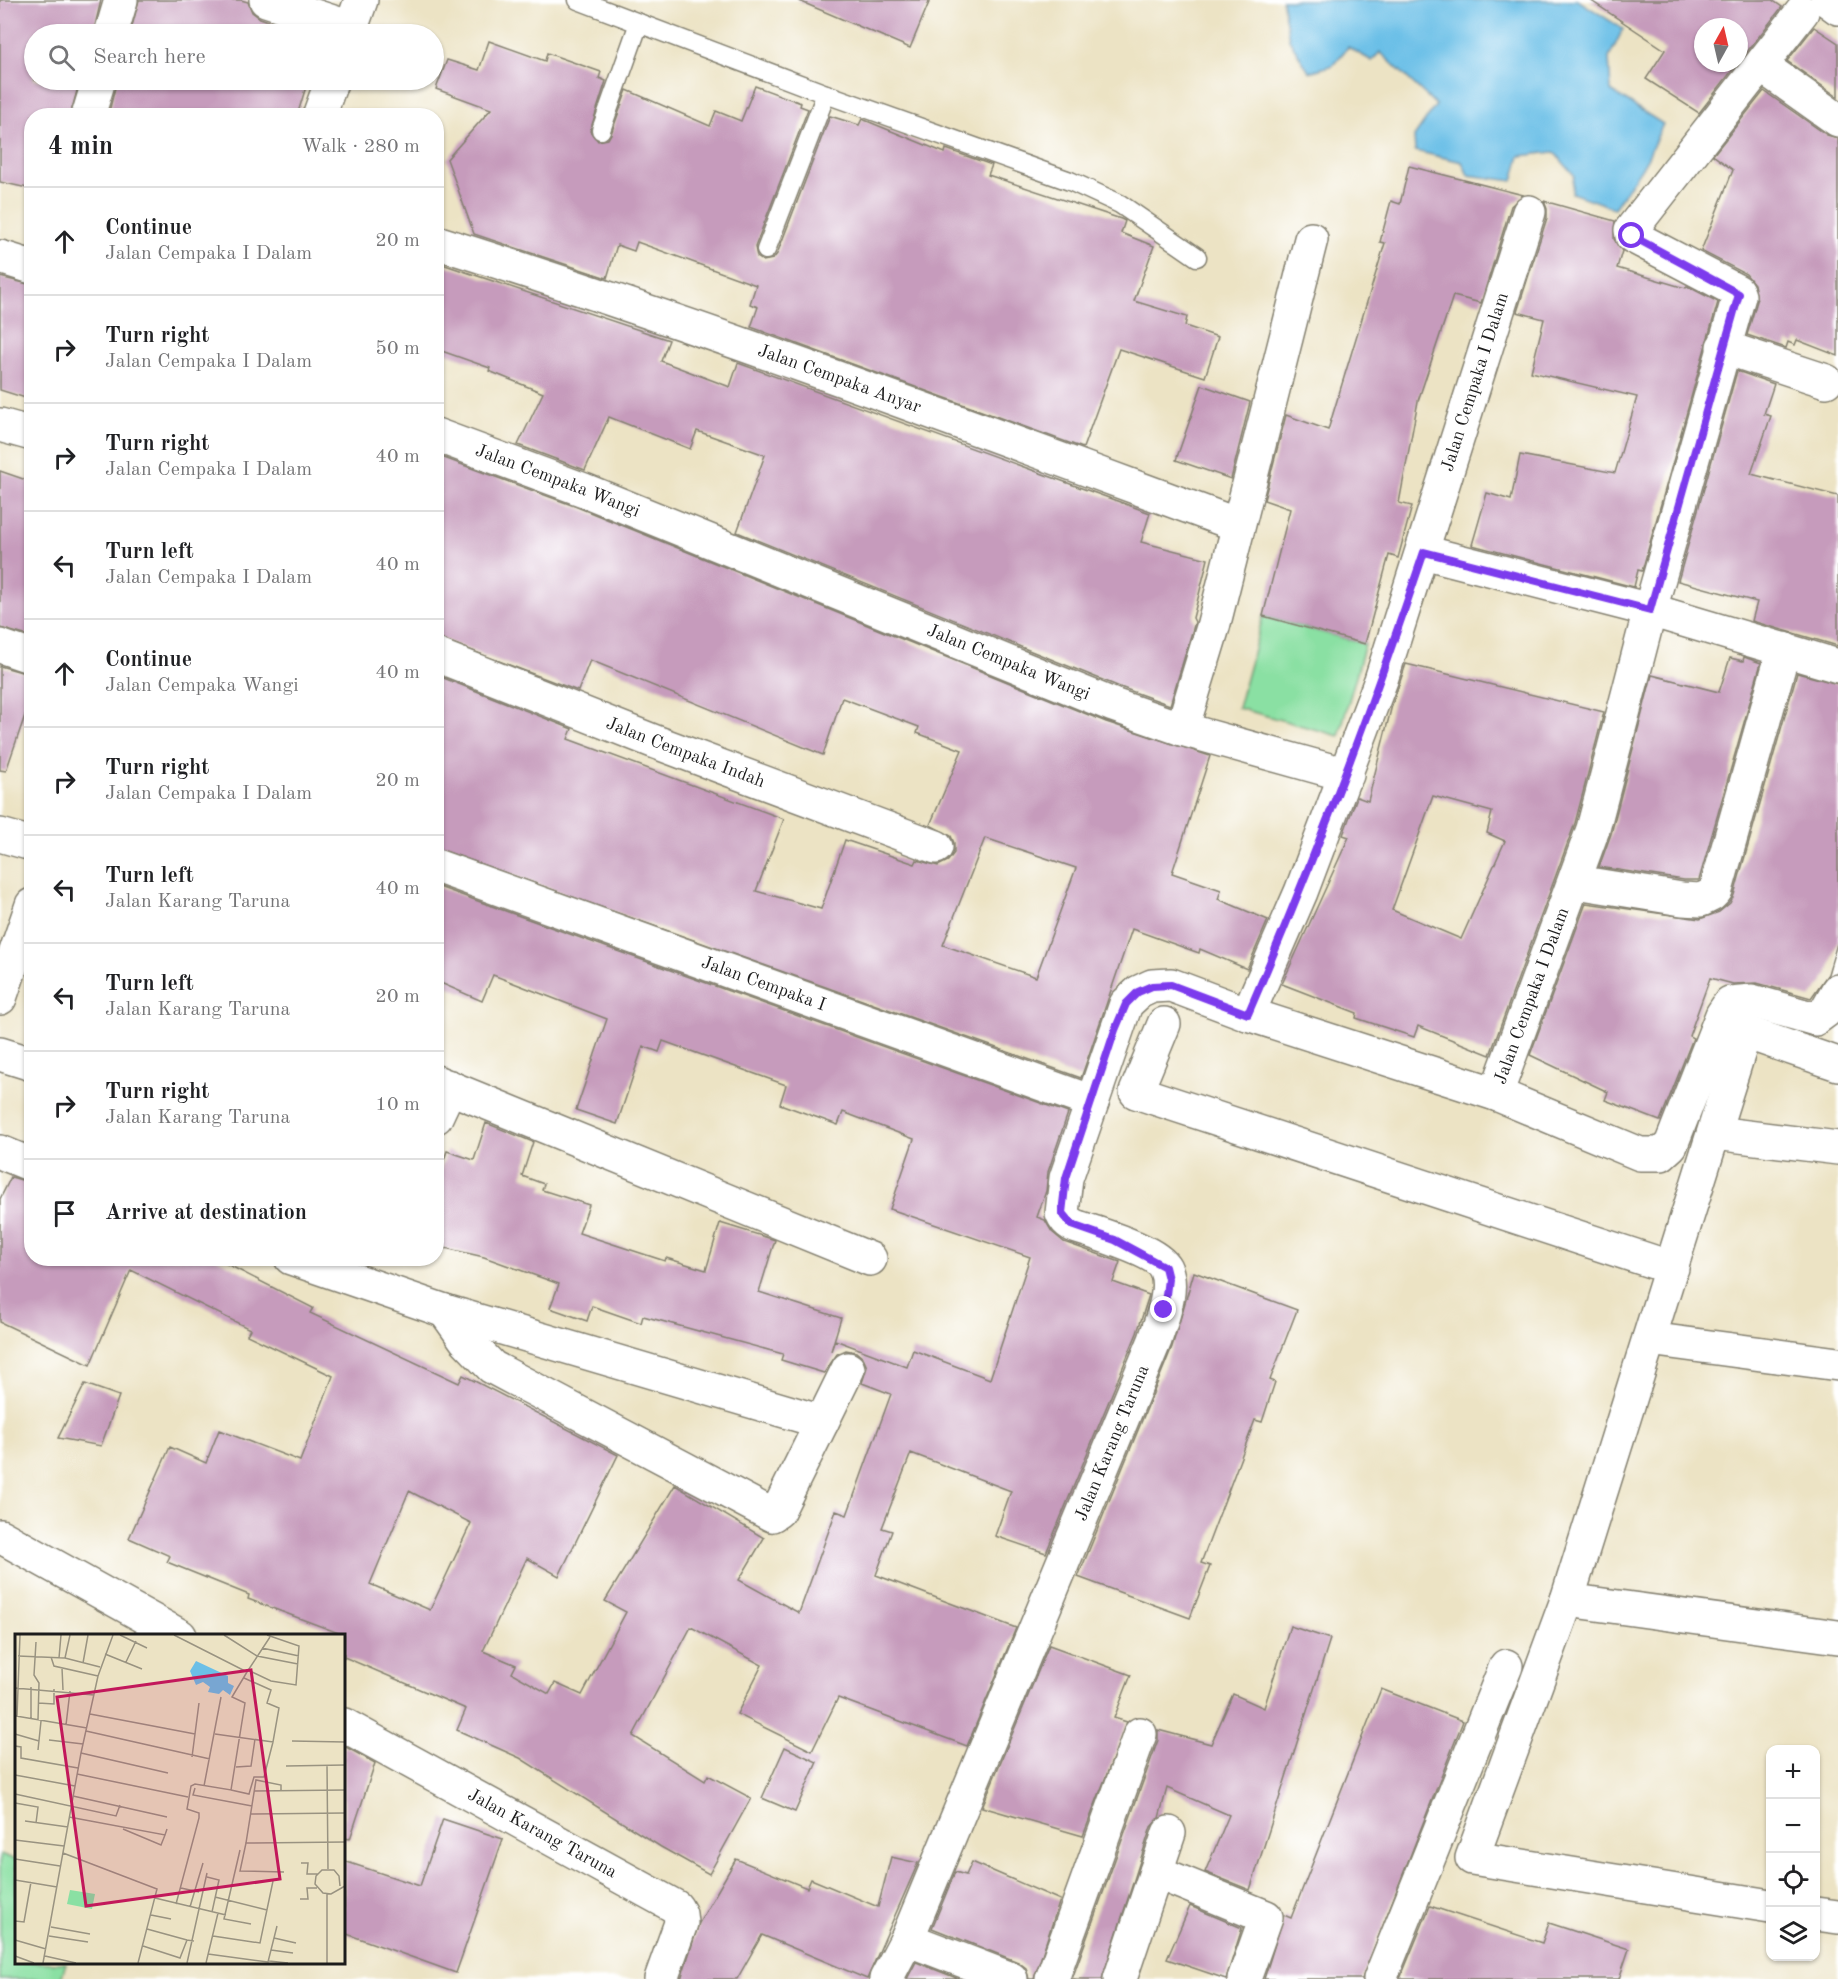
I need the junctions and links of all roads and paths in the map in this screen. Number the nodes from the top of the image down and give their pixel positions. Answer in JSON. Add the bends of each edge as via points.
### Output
{"nodes":[{"id":1,"x":121,"y":0,"type":"edge"},
{"id":2,"x":266,"y":0,"type":"edge"},
{"id":3,"x":578,"y":0,"type":"edge"},
{"id":4,"x":1807,"y":3,"type":"edge"},
{"id":5,"x":1838,"y":8,"type":"edge"},
{"id":6,"x":354,"y":21,"type":"edge"},
{"id":7,"x":639,"y":23,"type":"junction"},
{"id":8,"x":114,"y":24,"type":"edge"},
{"id":9,"x":1762,"y":66,"type":"junction"},
{"id":10,"x":96,"y":90,"type":"edge"},
{"id":11,"x":328,"y":90,"type":"edge"},
{"id":12,"x":826,"y":94,"type":"junction"},
{"id":13,"x":90,"y":108,"type":"edge"},
{"id":14,"x":322,"y":108,"type":"edge"},
{"id":15,"x":1838,"y":120,"type":"edge"},
{"id":16,"x":601,"y":130,"type":"dead end"},
{"id":17,"x":1529,"y":212,"type":"dead end"},
{"id":18,"x":1311,"y":239,"type":"dead end"},
{"id":19,"x":444,"y":245,"type":"edge"},
{"id":20,"x":766,"y":250,"type":"dead end"},
{"id":21,"x":1197,"y":256,"type":"dead end"},
{"id":22,"x":0,"y":257,"type":"edge"},
{"id":23,"x":24,"y":264,"type":"edge"},
{"id":24,"x":1723,"y":347,"type":"junction"},
{"id":25,"x":1826,"y":381,"type":"dead end"},
{"id":26,"x":0,"y":425,"type":"edge"},
{"id":27,"x":24,"y":432,"type":"edge"},
{"id":28,"x":444,"y":438,"type":"edge"},
{"id":29,"x":1238,"y":525,"type":"junction"},
{"id":30,"x":1424,"y":552,"type":"junction"},
{"id":31,"x":1650,"y":610,"type":"junction"},
{"id":32,"x":0,"y":646,"type":"edge"},
{"id":33,"x":1784,"y":649,"type":"junction"},
{"id":34,"x":24,"y":654,"type":"edge"},
{"id":35,"x":444,"y":659,"type":"edge"},
{"id":36,"x":1838,"y":666,"type":"edge"},
{"id":37,"x":1182,"y":729,"type":"junction"},
{"id":38,"x":1347,"y":775,"type":"junction"},
{"id":39,"x":0,"y":835,"type":"edge"},
{"id":40,"x":24,"y":842,"type":"edge"},
{"id":41,"x":936,"y":847,"type":"dead end"},
{"id":42,"x":444,"y":869,"type":"edge"},
{"id":43,"x":1576,"y":882,"type":"junction"},
{"id":44,"x":24,"y":948,"type":"edge"},
{"id":45,"x":1178,"y":987,"type":"joint"},
{"id":46,"x":1838,"y":990,"type":"edge"},
{"id":47,"x":0,"y":998,"type":"edge"},
{"id":48,"x":1248,"y":1014,"type":"junction"},
{"id":49,"x":1164,"y":1023,"type":"dead end"},
{"id":50,"x":0,"y":1054,"type":"edge"},
{"id":51,"x":24,"y":1062,"type":"edge"},
{"id":52,"x":1838,"y":1065,"type":"edge"},
{"id":53,"x":444,"y":1084,"type":"edge"},
{"id":54,"x":1496,"y":1095,"type":"junction"},
{"id":55,"x":1092,"y":1102,"type":"junction"},
{"id":56,"x":1715,"y":1134,"type":"junction"},
{"id":57,"x":1838,"y":1148,"type":"edge"},
{"id":58,"x":0,"y":1152,"type":"edge"},
{"id":59,"x":24,"y":1162,"type":"edge"},
{"id":60,"x":870,"y":1259,"type":"dead end"},
{"id":61,"x":314,"y":1266,"type":"edge"},
{"id":62,"x":1672,"y":1268,"type":"junction"},
{"id":63,"x":445,"y":1311,"type":"junction"},
{"id":64,"x":1649,"y":1339,"type":"junction"},
{"id":65,"x":1838,"y":1364,"type":"edge"},
{"id":66,"x":848,"y":1369,"type":"dead end"},
{"id":67,"x":822,"y":1422,"type":"junction"},
{"id":68,"x":0,"y":1536,"type":"edge"},
{"id":69,"x":1567,"y":1600,"type":"junction"},
{"id":70,"x":178,"y":1634,"type":"edge"},
{"id":71,"x":1838,"y":1637,"type":"edge"},
{"id":72,"x":1506,"y":1666,"type":"dead end"},
{"id":73,"x":345,"y":1726,"type":"edge"},
{"id":74,"x":1140,"y":1734,"type":"dead end"},
{"id":75,"x":1169,"y":1833,"type":"dead end"},
{"id":76,"x":1156,"y":1872,"type":"junction"},
{"id":77,"x":1766,"y":1905,"type":"edge"},
{"id":78,"x":1820,"y":1915,"type":"edge"},
{"id":79,"x":1838,"y":1917,"type":"edge"},
{"id":80,"x":907,"y":1939,"type":"junction"},
{"id":81,"x":661,"y":1979,"type":"edge"},
{"id":82,"x":886,"y":1979,"type":"edge"},
{"id":83,"x":1011,"y":1979,"type":"edge"},
{"id":84,"x":1052,"y":1979,"type":"edge"},
{"id":85,"x":1120,"y":1979,"type":"edge"},
{"id":86,"x":1244,"y":1979,"type":"edge"},
{"id":87,"x":1380,"y":1979,"type":"edge"}],
"edges":[{"from":1,"to":8,"type":"street"},
{"from":2,"to":6,"type":"street"},
{"from":3,"to":7,"type":"lane"},
{"from":4,"to":5,"type":"street"},
{"from":4,"to":9,"type":"street"},
{"from":7,"to":12,"type":"lane"},
{"from":7,"to":16,"type":"lane"},
{"from":9,"to":15,"type":"street"},
{"from":9,"to":24,"type":"street","name":"Jalan Cempaka I Dalam","via":[[1632,228],[1632,236],[1739,292]]},
{"from":10,"to":13,"type":"street"},
{"from":11,"to":14,"type":"street"},
{"from":12,"to":20,"type":"lane"},
{"from":12,"to":21,"type":"lane","via":[[1070,181],[1120,204]]},
{"from":17,"to":30,"type":"street","name":"Jalan Cempaka I Dalam"},
{"from":18,"to":29,"type":"street"},
{"from":19,"to":29,"type":"street","name":"Jalan Cempaka Anyar","via":[[733,342]]},
{"from":22,"to":23,"type":"street"},
{"from":24,"to":25,"type":"street"},
{"from":24,"to":31,"type":"street","name":"Jalan Cempaka I Dalam"},
{"from":26,"to":27,"type":"street"},
{"from":28,"to":37,"type":"street","name":"Jalan Cempaka Wangi"},
{"from":29,"to":37,"type":"street"},
{"from":30,"to":31,"type":"street"},
{"from":30,"to":38,"type":"street","name":"Jalan Cempaka I Dalam"},
{"from":31,"to":33,"type":"street"},
{"from":31,"to":43,"type":"street","name":"Jalan Cempaka I Dalam"},
{"from":32,"to":34,"type":"street"},
{"from":33,"to":36,"type":"street"},
{"from":33,"to":43,"type":"street","via":[[1712,896],[1682,899]]},
{"from":35,"to":41,"type":"street","name":"Jalan Cempaka Indah"},
{"from":37,"to":38,"type":"street","name":"Jalan Cempaka Wangi"},
{"from":38,"to":48,"type":"street"},
{"from":39,"to":40,"type":"street"},
{"from":42,"to":55,"type":"street","name":"Jalan Cempaka I"},
{"from":43,"to":54,"type":"street","name":"Jalan Cempaka I Dalam"},
{"from":44,"to":47,"type":"street"},
{"from":45,"to":48,"type":"street","name":"Jalan Cempaka I Dalam"},
{"from":45,"to":55,"type":"street","name":"Jalan Karang Taruna","via":[[1152,986],[1138,992],[1126,1004]]},
{"from":46,"to":54,"type":"street","via":[[1826,1011],[1815,1019],[1752,1001],[1730,1003],[1671,1145],[1660,1154],[1640,1154]]},
{"from":48,"to":54,"type":"street","name":"Jalan Cempaka I Dalam"},
{"from":49,"to":62,"type":"street","via":[[1136,1092]]},
{"from":50,"to":51,"type":"street"},
{"from":52,"to":56,"type":"street","via":[[1745,1032]]},
{"from":53,"to":60,"type":"street"},
{"from":55,"to":80,"type":"street","name":"Jalan Karang Taruna","via":[[1066,1178],[1062,1213],[1072,1225],[1115,1240],[1165,1267],[1168,1279],[1164,1310],[1155,1340]]},
{"from":56,"to":57,"type":"street"},
{"from":56,"to":62,"type":"street"},
{"from":58,"to":59,"type":"street"},
{"from":61,"to":63,"type":"street"},
{"from":62,"to":64,"type":"street"},
{"from":63,"to":67,"type":"street"},
{"from":63,"to":67,"type":"street","via":[[492,1367],[772,1515],[778,1511]]},
{"from":64,"to":65,"type":"street"},
{"from":64,"to":69,"type":"street"},
{"from":66,"to":67,"type":"street"},
{"from":68,"to":70,"type":"street"},
{"from":69,"to":71,"type":"street"},
{"from":69,"to":77,"type":"street","via":[[1472,1858]]},
{"from":72,"to":87,"type":"street"},
{"from":73,"to":81,"type":"street","name":"Jalan Karang Taruna","via":[[676,1907],[681,1923]]},
{"from":74,"to":84,"type":"street"},
{"from":75,"to":76,"type":"street"},
{"from":76,"to":85,"type":"street"},
{"from":76,"to":86,"type":"street","via":[[1266,1917]]},
{"from":78,"to":79,"type":"street"},
{"from":80,"to":82,"type":"street","name":"Jalan Karang Taruna"},
{"from":80,"to":83,"type":"street"}]}
